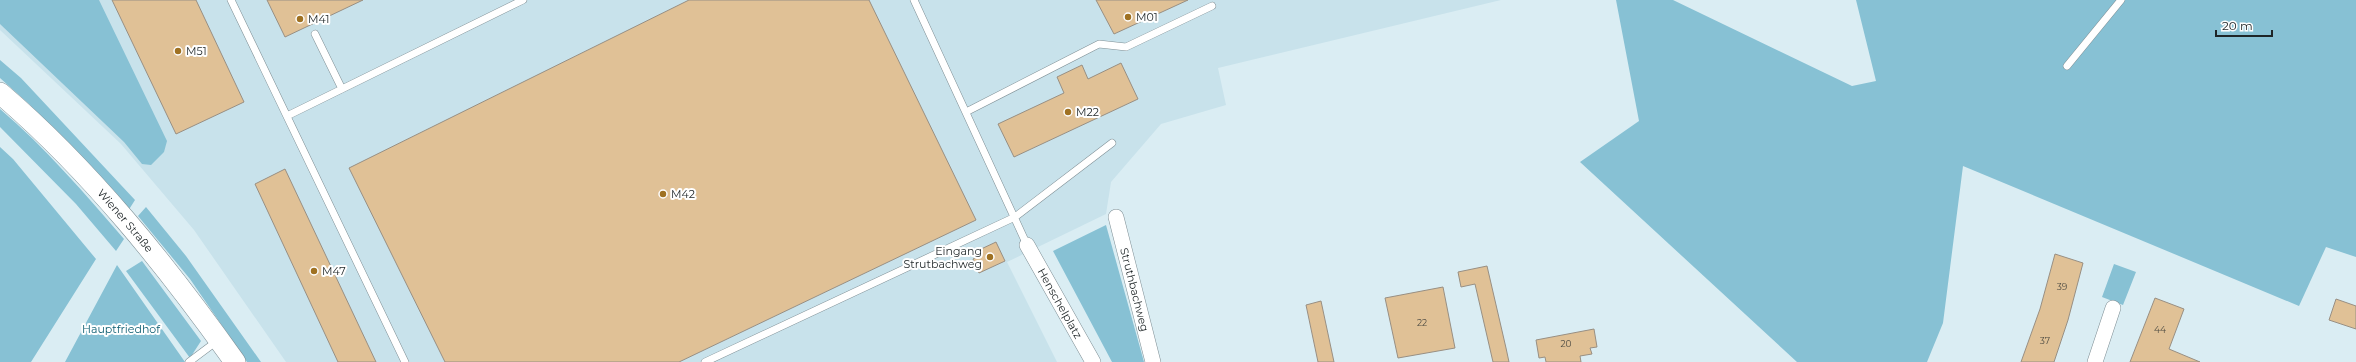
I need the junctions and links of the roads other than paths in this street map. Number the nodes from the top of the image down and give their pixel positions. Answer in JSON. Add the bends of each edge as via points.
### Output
{"nodes":[{"id":1,"x":231,"y":0,"type":"edge"},
{"id":2,"x":523,"y":0,"type":"edge"},
{"id":3,"x":914,"y":0,"type":"edge"},
{"id":4,"x":2121,"y":0,"type":"edge"},
{"id":5,"x":1212,"y":6,"type":"dead end"},
{"id":6,"x":315,"y":34,"type":"dead end"},
{"id":7,"x":2067,"y":66,"type":"dead end"},
{"id":8,"x":342,"y":89,"type":"junction"},
{"id":9,"x":0,"y":92,"type":"edge"},
{"id":10,"x":966,"y":112,"type":"junction"},
{"id":11,"x":287,"y":116,"type":"junction"},
{"id":12,"x":1112,"y":143,"type":"dead end"},
{"id":13,"x":1015,"y":217,"type":"junction"},
{"id":14,"x":1116,"y":217,"type":"dead end"},
{"id":15,"x":1027,"y":245,"type":"joint"},
{"id":16,"x":2113,"y":308,"type":"dead end"},
{"id":17,"x":219,"y":340,"type":"junction"},
{"id":18,"x":189,"y":362,"type":"edge"},
{"id":19,"x":235,"y":362,"type":"edge"},
{"id":20,"x":405,"y":362,"type":"edge"},
{"id":21,"x":705,"y":362,"type":"edge"},
{"id":22,"x":1093,"y":362,"type":"edge"},
{"id":23,"x":1154,"y":362,"type":"edge"},
{"id":24,"x":2095,"y":362,"type":"edge"}],
"edges":[{"from":1,"to":11,"type":"lane"},
{"from":2,"to":8,"type":"lane"},
{"from":3,"to":10,"type":"lane"},
{"from":4,"to":7,"type":"lane"},
{"from":5,"to":10,"type":"lane","via":[[1126,47],[1099,44]]},
{"from":6,"to":8,"type":"lane"},
{"from":8,"to":11,"type":"lane"},
{"from":9,"to":17,"type":"main road","name":"Wiener Straße","via":[[70,161],[139,235]]},
{"from":10,"to":13,"type":"lane"},
{"from":11,"to":20,"type":"lane"},
{"from":12,"to":13,"type":"lane"},
{"from":13,"to":15,"type":"lane"},
{"from":13,"to":21,"type":"lane"},
{"from":14,"to":23,"type":"street","name":"Struthbachweg"},
{"from":15,"to":22,"type":"street","name":"Henschelplatz"},
{"from":16,"to":24,"type":"street"},
{"from":17,"to":18,"type":"lane"},
{"from":17,"to":19,"type":"main road","name":"Wiener Straße"}]}
